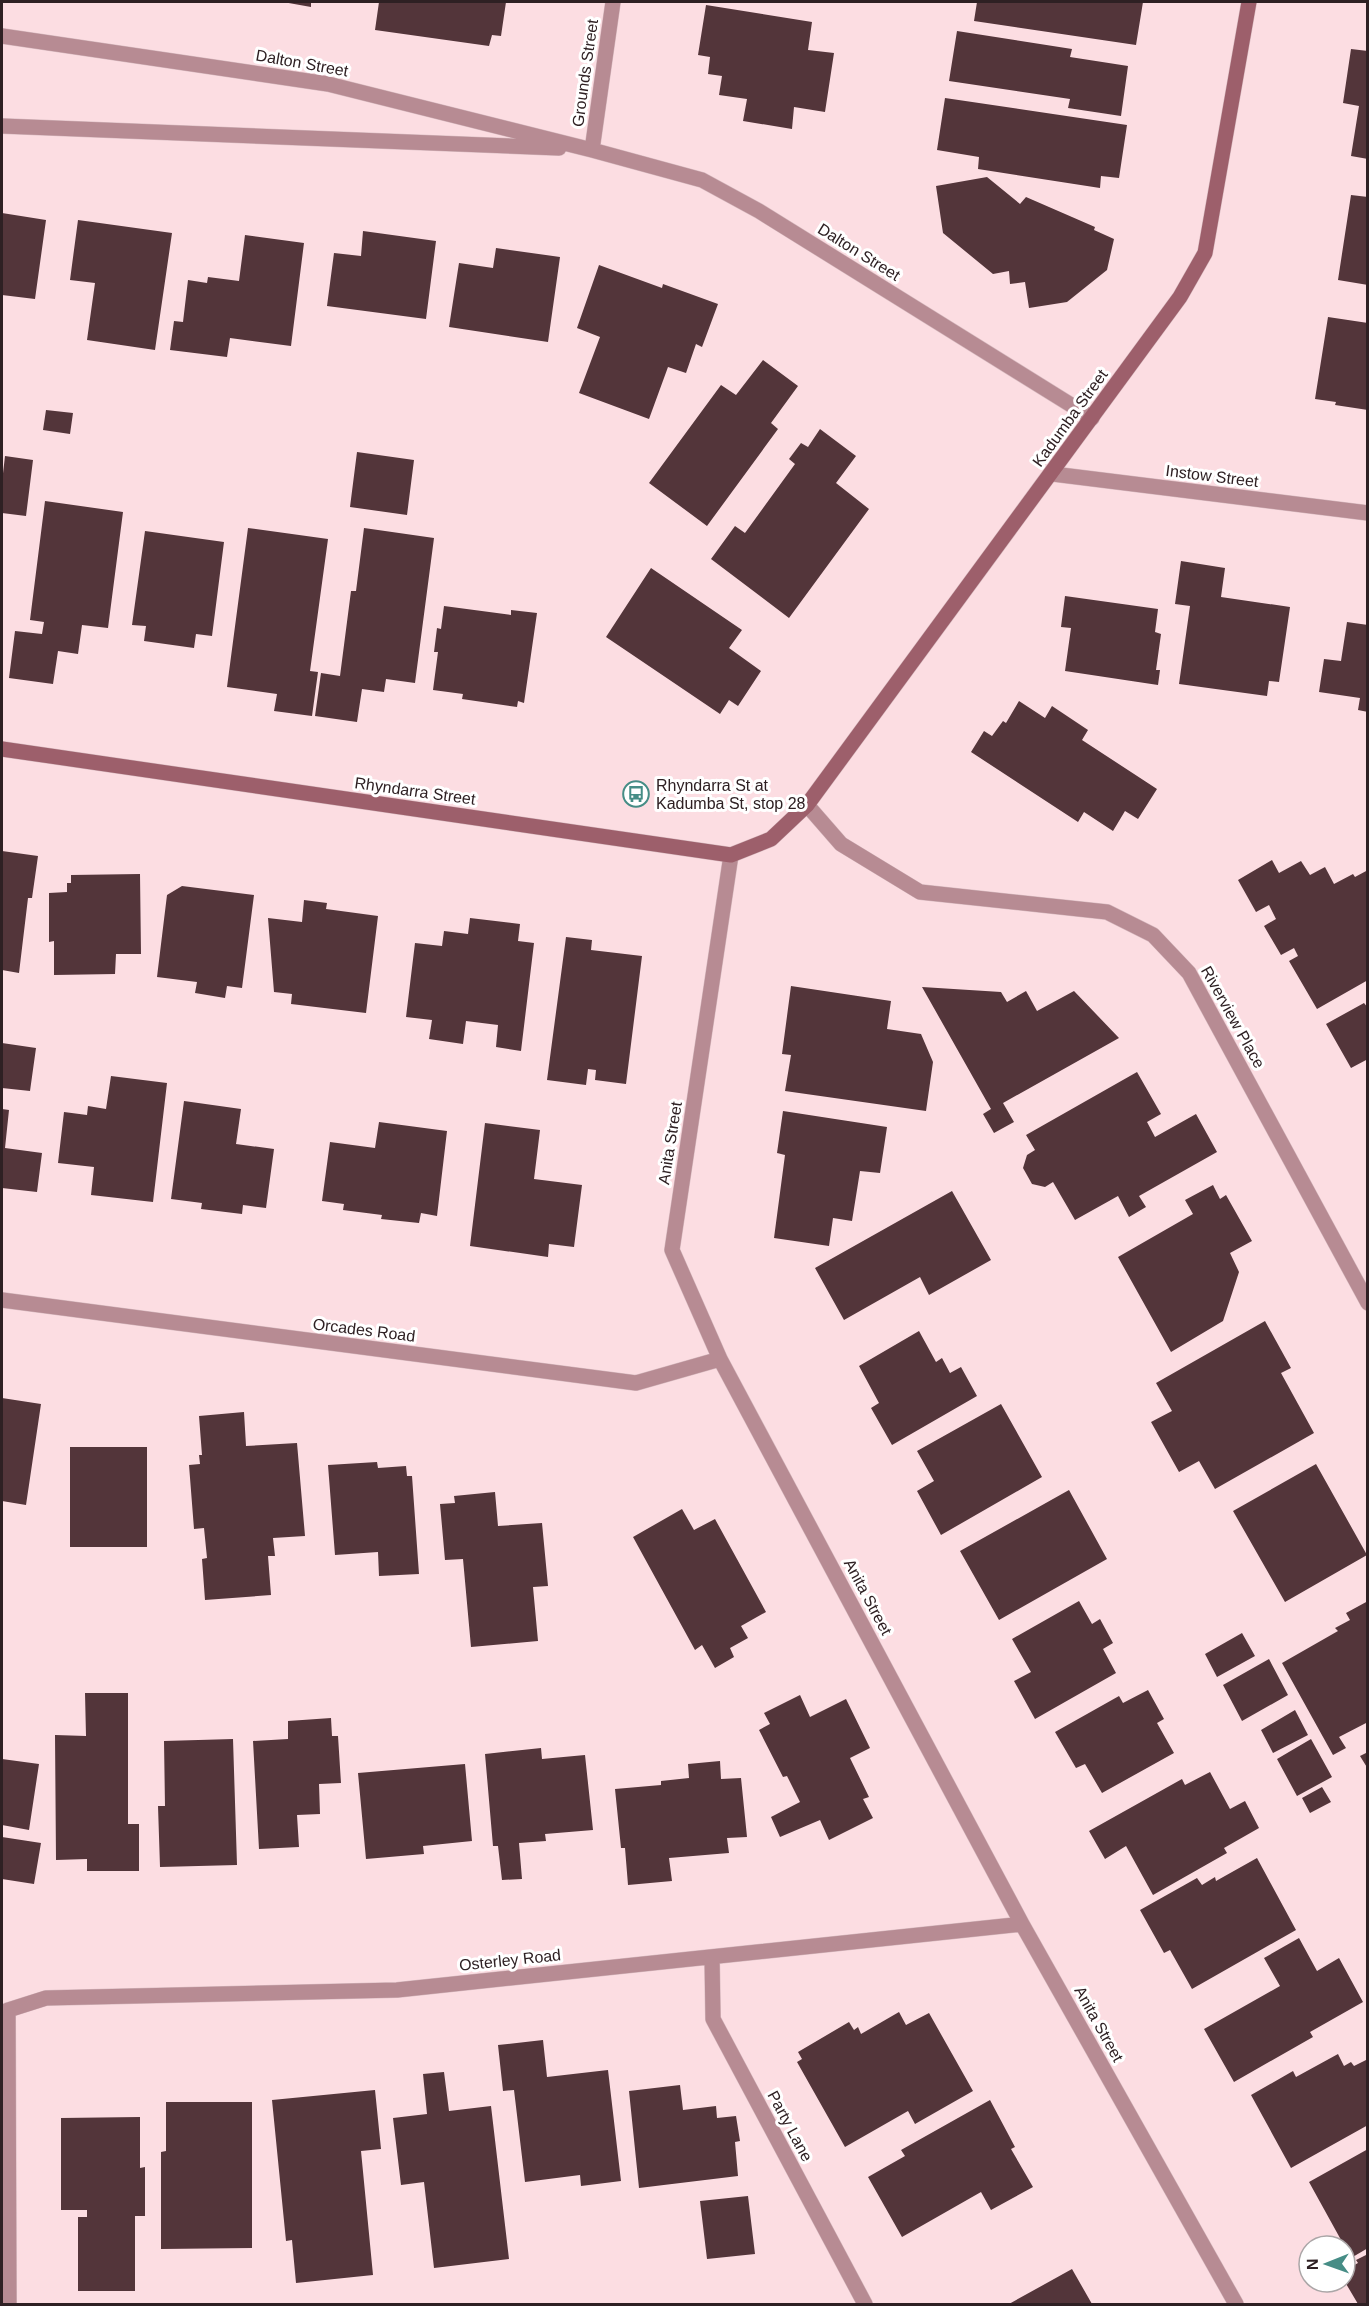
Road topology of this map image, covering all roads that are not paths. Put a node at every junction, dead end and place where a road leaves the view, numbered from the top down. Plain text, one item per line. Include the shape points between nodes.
1 (613, 2) edge
2 (1249, 2) edge
3 (2, 36) edge
4 (2, 126) edge
5 (592, 150) junction
6 (1092, 418) junction
7 (1053, 474) junction
8 (1368, 513) edge
9 (2, 749) edge
10 (807, 806) junction
11 (731, 855) junction
12 (2, 1300) edge
13 (1368, 1303) edge
14 (720, 1359) junction
15 (1022, 1924) junction
16 (712, 1957) junction
17 (5, 2011) edge
18 (9, 2304) edge
19 (865, 2304) edge
20 (1236, 2304) edge

1 - 5 street, Grounds Street
2 - 6 street, Kadumba Street via 1205,253 1180,297
3 - 5 street, Dalton Street via 328,84
4 - 5 street, Dalton Street
5 - 6 street, Dalton Street via 702,180 759,210
6 - 7 street, Kadumba Street
7 - 8 street, Instow Street
7 - 10 street, Kadumba Street
9 - 11 street, Rhyndarra Street
10 - 11 street via 771,839
10 - 13 street, Riverview Place via 841,844 920,892 1107,912 1153,935 1189,973
11 - 14 street, Anita Street via 672,1250
12 - 14 street, Orcades Road via 636,1383
14 - 15 street, Anita Street
15 - 16 street, Osterley Road
15 - 20 street, Anita Street
16 - 17 street, Osterley Road via 397,1990 46,1998
16 - 19 street, Party Lane via 713,2019
17 - 18 street

